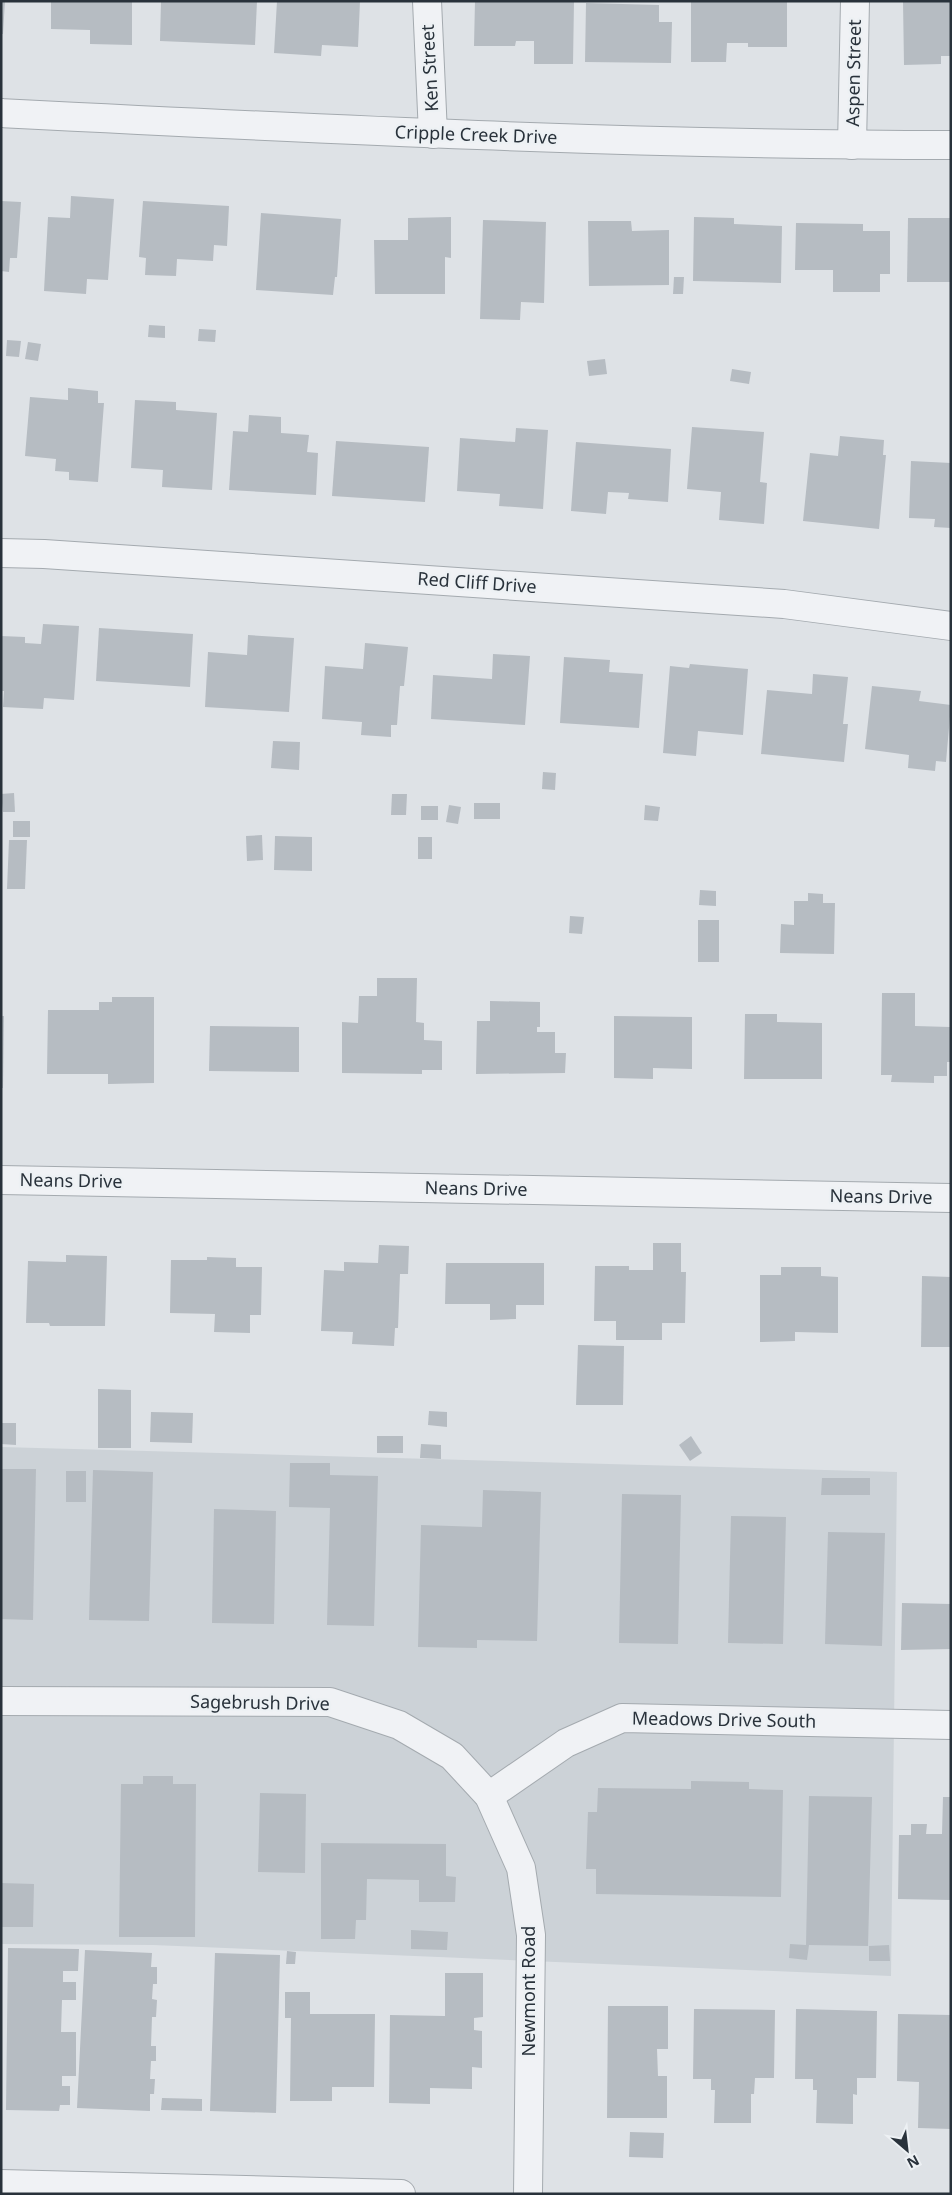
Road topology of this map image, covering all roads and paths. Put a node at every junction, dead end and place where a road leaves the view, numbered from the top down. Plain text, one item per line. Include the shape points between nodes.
1 (427, 1) edge
2 (855, 1) edge
3 (1, 114) edge
4 (433, 134) junction
5 (852, 145) junction
6 (951, 145) edge
7 (1, 553) edge
8 (951, 626) edge
9 (1, 1180) edge
10 (951, 1198) edge
11 (1, 1701) edge
12 (951, 1725) edge
13 (489, 1796) junction
14 (1, 2184) edge
15 (401, 2194) edge
16 (528, 2194) edge

1 - 4 street, Ken Street
2 - 5 street, Aspen Street
3 - 4 street, Cripple Creek Drive
4 - 5 street, Cripple Creek Drive
5 - 6 street, Cripple Creek Drive
7 - 8 street, Red Cliff Drive via 784,604
9 - 10 street, Neans Drive
11 - 13 street, Sagebrush Drive via 330,1702 399,1725 452,1756
12 - 13 street, Meadows Drive South via 622,1718 566,1743
13 - 16 street, Newmont Road via 521,1868 531,1935
14 - 15 street

